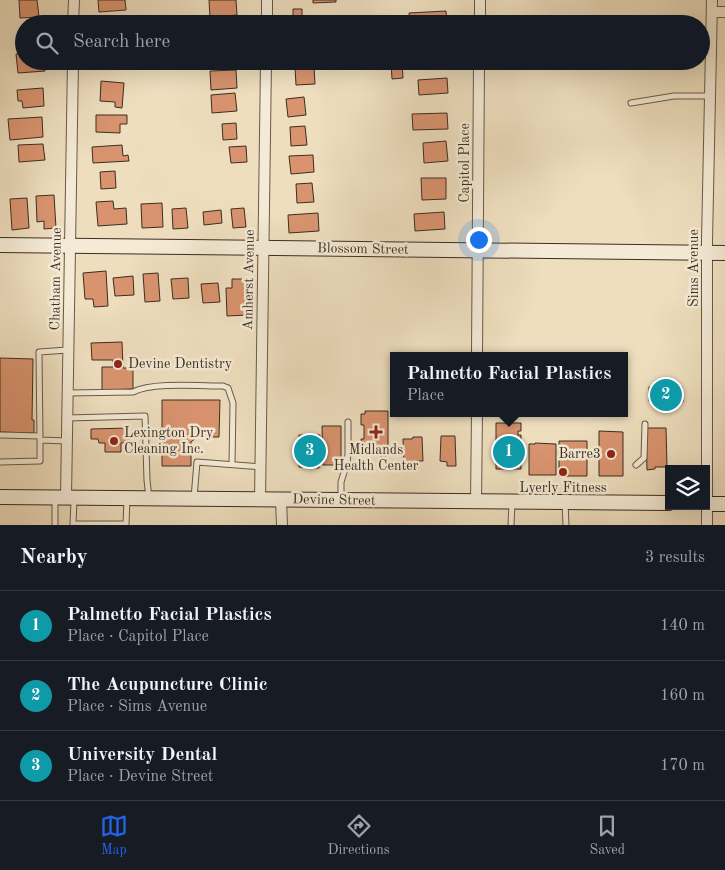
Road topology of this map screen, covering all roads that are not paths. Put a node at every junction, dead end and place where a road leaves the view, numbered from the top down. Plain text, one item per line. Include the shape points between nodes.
1 (74, 0) edge
2 (267, 0) edge
3 (480, 0) edge
4 (712, 0) edge
5 (712, 12) junction
6 (725, 12) edge
7 (73, 15) edge
8 (266, 15) edge
9 (480, 15) edge
10 (710, 68) edge
11 (73, 70) edge
12 (266, 70) edge
13 (479, 70) edge
14 (710, 70) edge
15 (709, 96) junction
16 (632, 103) dead end
17 (0, 245) edge
18 (70, 245) junction
19 (264, 248) junction
20 (478, 250) junction
21 (707, 253) junction
22 (725, 253) edge
23 (68, 350) junction
24 (477, 352) edge
25 (68, 393) junction
26 (477, 417) edge
27 (67, 418) junction
28 (348, 422) dead end
29 (645, 424) dead end
30 (0, 436) edge
31 (40, 438) junction
32 (67, 441) junction
33 (0, 462) edge
34 (232, 464) junction
35 (636, 465) dead end
36 (707, 465) edge
37 (261, 466) junction
38 (0, 497) edge
39 (65, 497) junction
40 (127, 498) junction
41 (149, 498) junction
42 (194, 499) junction
43 (260, 500) junction
44 (280, 500) junction
45 (341, 500) junction
46 (476, 502) junction
47 (512, 502) junction
48 (565, 503) junction
49 (665, 503) edge
50 (710, 504) edge
51 (725, 504) edge
52 (707, 510) edge
53 (126, 524) edge
54 (55, 525) edge
55 (282, 525) edge
56 (511, 525) edge
57 (566, 525) edge
58 (707, 525) edge

1 - 7 street
2 - 8 street
3 - 9 street
4 - 5 street, Sims Avenue
5 - 6 street
5 - 10 street, Sims Avenue
11 - 18 street, Chatham Avenue
12 - 19 street, Amherst Avenue
13 - 20 street, Capitol Place
14 - 15 street, Sims Avenue
15 - 16 lane via 674,96
15 - 21 street, Sims Avenue
17 - 18 street, Blossom Street
18 - 19 street, Blossom Street
18 - 23 street, Chatham Avenue
19 - 20 street, Blossom Street
19 - 37 street, Amherst Avenue
20 - 21 street, Blossom Street
20 - 24 street, Capitol Place
21 - 22 street, Blossom Street
21 - 36 street, Sims Avenue
23 - 25 street, Chatham Avenue
23 - 31 lane via 39,352
25 - 27 street, Chatham Avenue
25 - 34 lane via 133,392 154,387 228,388 233,403
26 - 46 street
27 - 32 street, Chatham Avenue
27 - 41 lane via 145,416
28 - 45 lane via 348,458 341,482
29 - 35 lane via 644,458
30 - 31 lane
31 - 32 lane
31 - 33 lane via 40,461
32 - 39 street, Chatham Avenue
34 - 37 lane
34 - 42 lane via 197,462
37 - 43 street, Amherst Avenue
38 - 39 street, Devine Street
39 - 40 street, Devine Street
39 - 53 lane via 73,524
39 - 54 lane
40 - 41 street, Devine Street
40 - 53 lane
41 - 42 street, Devine Street
42 - 43 street, Devine Street
43 - 44 street, Devine Street
44 - 45 street, Devine Street
44 - 55 street
45 - 46 street, Devine Street
46 - 47 street, Devine Street
47 - 48 street, Devine Street
47 - 56 lane
48 - 49 street, Devine Street
48 - 57 lane
50 - 51 street
52 - 58 street, Sims Avenue

